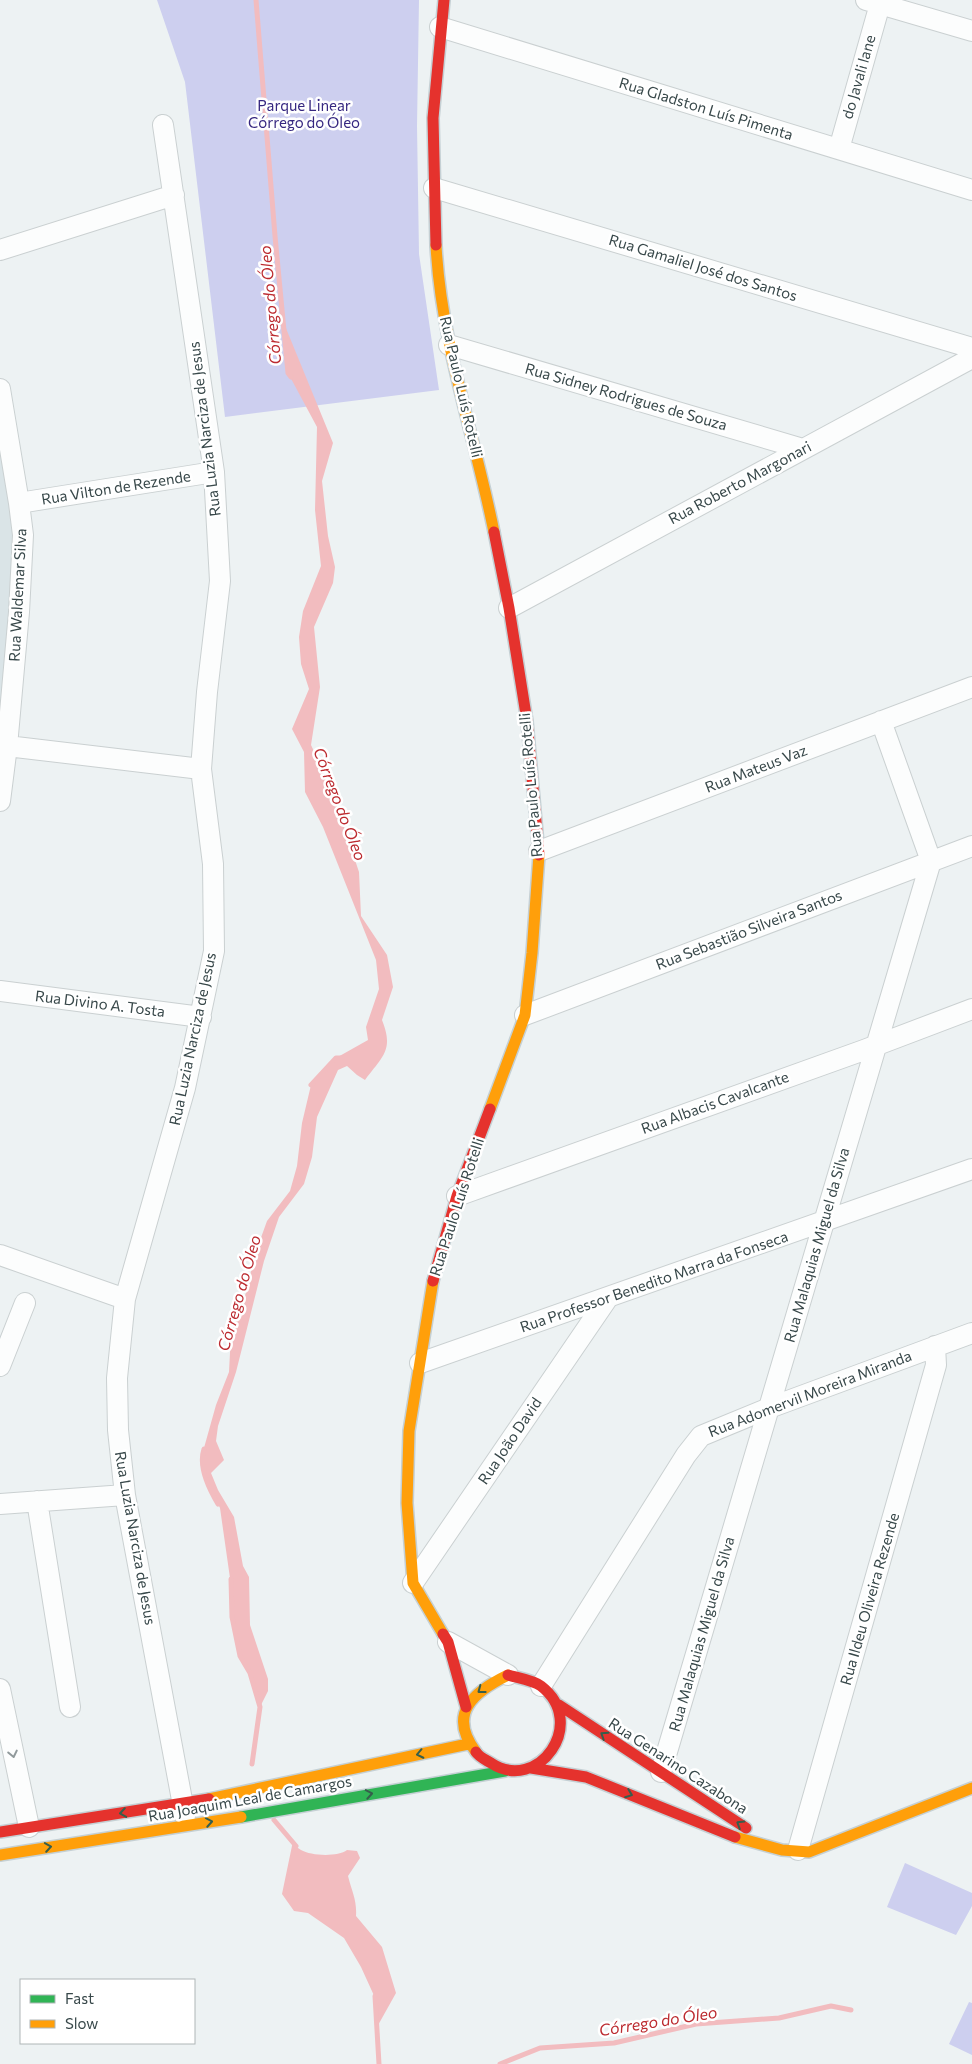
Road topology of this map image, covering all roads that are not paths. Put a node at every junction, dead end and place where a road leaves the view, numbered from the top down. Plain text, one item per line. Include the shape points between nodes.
1 (444, 0) edge
2 (873, 2) edge
3 (440, 27) junction
4 (972, 31) edge
5 (163, 126) dead end
6 (839, 149) junction
7 (434, 188) junction
8 (972, 190) edge
9 (174, 195) junction
10 (0, 250) edge
11 (449, 345) junction
12 (972, 348) edge
13 (972, 358) edge
14 (0, 389) edge
15 (803, 450) junction
16 (214, 472) junction
17 (19, 503) junction
18 (509, 608) junction
19 (972, 687) edge
20 (881, 722) junction
21 (8, 746) junction
22 (201, 769) junction
23 (0, 801) edge
24 (972, 846) edge
25 (540, 851) junction
26 (931, 861) junction
27 (0, 992) edge
28 (972, 1009) edge
29 (525, 1015) junction
30 (201, 1017) junction
31 (877, 1045) junction
32 (972, 1169) edge
33 (457, 1196) junction
34 (824, 1223) junction
35 (1, 1258) edge
36 (125, 1299) junction
37 (607, 1299) junction
38 (25, 1303) dead end
39 (972, 1332) edge
40 (935, 1346) junction
41 (420, 1363) junction
42 (0, 1366) edge
43 (769, 1408) junction
44 (125, 1495) junction
45 (37, 1501) junction
46 (0, 1504) edge
47 (413, 1583) junction
48 (448, 1642) junction
49 (508, 1675) junction
50 (541, 1686) junction
51 (0, 1689) edge
52 (559, 1705) junction
53 (70, 1707) dead end
54 (466, 1707) junction
55 (468, 1744) junction
56 (531, 1768) junction
57 (505, 1771) junction
58 (661, 1772) junction
59 (972, 1788) edge
60 (183, 1804) junction
61 (186, 1826) junction
62 (28, 1827) junction
63 (0, 1832) edge
64 (790, 1850) junction
65 (0, 1855) edge

1 - 3 street, Rua Paulo Luís Rotelli
2 - 4 street
2 - 6 street, do Javali lane
3 - 6 street, Rua Gladston Luís Pimenta
3 - 7 street, Rua Paulo Luís Rotelli via 433,118
5 - 9 street, Rua Luzia Narciza de Jesus
6 - 8 street, Rua Gladston Luís Pimenta
7 - 11 street, Rua Paulo Luís Rotelli via 436,248
7 - 12 street, Rua Gamaliel José dos Santos
9 - 10 street
9 - 16 street, Rua Luzia Narciza de Jesus
11 - 15 street, Rua Sidney Rodrigues de Souza
11 - 18 street, Rua Paulo Luís Rotelli via 485,486
13 - 15 street, Rua Roberto Margonari
14 - 17 street, Rua Waldemar Silva
15 - 18 street, Rua Roberto Margonari
16 - 17 street, Rua Vilton de Rezende
16 - 22 street, Rua Luzia Narciza de Jesus via 220,581 206,692
17 - 21 street, Rua Waldemar Silva via 23,535
18 - 25 street, Rua Paulo Luís Rotelli via 527,721
19 - 20 street, Rua Mateus Vaz
20 - 25 street, Rua Mateus Vaz
20 - 26 street
21 - 22 street
21 - 23 street, Rua Waldemar Silva
22 - 30 street, Rua Luzia Narciza de Jesus via 212,864 214,951
24 - 26 street, Rua Sebastião Silveira Santos
25 - 29 street, Rua Paulo Luís Rotelli
26 - 29 street, Rua Sebastião Silveira Santos
26 - 31 street, Rua Malaquias Miguel da Silva
27 - 30 street, Rua Divino A. Tosta
28 - 31 street, Rua Albacis Cavalcante
29 - 33 street, Rua Paulo Luís Rotelli
30 - 36 street, Rua Luzia Narciza de Jesus via 185,1088
31 - 33 street, Rua Albacis Cavalcante
31 - 34 street, Rua Malaquias Miguel da Silva
32 - 34 street, Rua Professor Benedito Marra da Fonseca
33 - 41 street, Rua Paulo Luís Rotelli via 432,1286
34 - 37 street, Rua Professor Benedito Marra da Fonseca
34 - 43 street, Rua Malaquias Miguel da Silva
35 - 36 street
36 - 44 street, Rua Luzia Narciza de Jesus via 117,1378 118,1430
37 - 41 street, Rua Professor Benedito Marra da Fonseca
37 - 47 street, Rua João David
38 - 42 street
39 - 40 street, Rua Adomervil Moreira Miranda
40 - 43 street, Rua Adomervil Moreira Miranda
40 - 64 street, Rua Ildeu Oliveira Rezende via 936,1365
41 - 47 street, Rua Paulo Luís Rotelli via 409,1431 407,1504
43 - 50 street, Rua Adomervil Moreira Miranda via 701,1436
43 - 58 street, Rua Malaquias Miguel da Silva
44 - 45 street
44 - 60 street, Rua Luzia Narciza de Jesus
45 - 46 street
45 - 53 street
47 - 48 street, Rua Paulo Luís Rotelli
48 - 49 street
48 - 54 street, Rua Paulo Luís Rotelli
49 - 50 street
49 -> 54 street via 484,1688
50 - 52 street
51 -> 62 street
52 - 56 street via 562,1727 558,1742 543,1761
58 -> 52 street, Rua Genarino Cazabona
54 - 55 street via 462,1720
55 - 57 street via 484,1761
55 -> 60 street, Rua Joaquim Leal de Camargos
56 - 57 street
56 -> 64 street, Rua Genarino Cazabona via 586,1777 738,1838
61 -> 57 street, Rua Joaquim Leal de Camargos
64 -> 58 street, Rua Genarino Cazabona via 736,1822
59 - 64 street, Rua Genarino Cazabona via 809,1852
60 - 61 street, Rua Luzia Narciza de Jesus
60 -> 62 street, Rua Joaquim Leal de Camargos
65 -> 61 street, Rua Joaquim Leal de Camargos
62 - 63 street, Rua Joaquim Leal de Camargos

